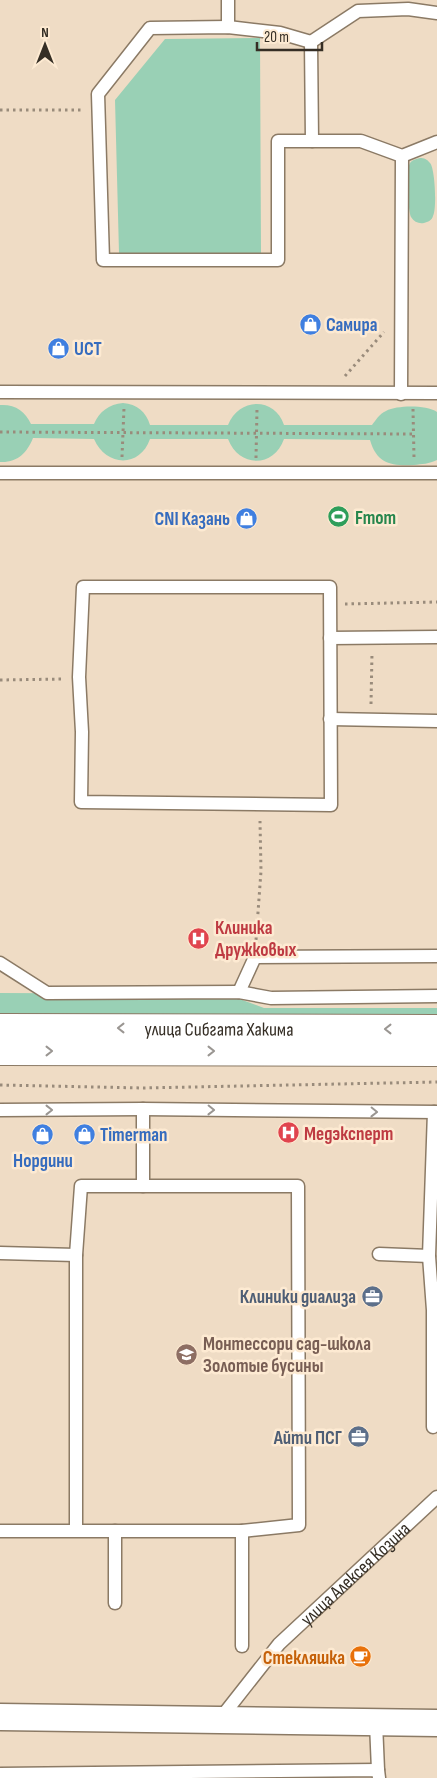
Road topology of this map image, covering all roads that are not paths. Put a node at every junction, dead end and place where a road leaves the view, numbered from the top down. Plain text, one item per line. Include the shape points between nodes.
1 (228, 0) edge
2 (437, 13) edge
3 (228, 27) junction
4 (311, 42) junction
5 (312, 141) junction
6 (437, 142) edge
7 (402, 156) junction
8 (0, 392) edge
9 (437, 393) edge
10 (406, 394) junction
11 (437, 473) edge
12 (0, 474) edge
13 (437, 637) edge
14 (330, 638) junction
15 (330, 719) junction
16 (437, 721) edge
17 (437, 956) edge
18 (0, 962) edge
19 (239, 992) junction
20 (437, 996) edge
21 (0, 1028) edge
22 (437, 1029) edge
23 (0, 1051) edge
24 (437, 1052) edge
25 (143, 1109) junction
26 (0, 1110) edge
27 (436, 1112) edge
28 (143, 1186) junction
29 (0, 1253) edge
30 (76, 1254) junction
31 (379, 1254) dead end
32 (430, 1256) junction
33 (435, 1310) edge
34 (433, 1427) dead end
35 (437, 1497) edge
36 (0, 1531) edge
37 (76, 1531) junction
38 (115, 1531) junction
39 (242, 1531) junction
40 (115, 1603) dead end
41 (242, 1646) dead end
42 (0, 1718) edge
43 (218, 1721) junction
44 (376, 1723) junction
45 (437, 1723) edge
46 (0, 1774) edge
47 (342, 1774) edge
48 (379, 1774) edge

1 - 3 lane
2 - 4 lane via 408,9 358,11
3 - 4 lane via 280,33
3 - 5 lane via 150,28 98,94 103,260 278,260 278,141
4 - 5 lane
5 - 7 lane via 361,141
6 - 7 lane
7 - 10 lane
8 - 10 lane
9 - 10 lane
11 - 12 lane
13 - 14 lane
14 - 15 lane
14 - 15 lane via 330,587 83,587 79,677 81,802 331,805
15 - 16 lane
17 - 19 lane via 255,957
18 - 19 lane via 47,993
19 - 20 lane via 272,998
22 -> 21 main road, улица Сибгата Хакима
23 -> 24 main road, улица Сибгата Хакима
26 -> 25 lane
25 -> 27 lane
25 - 28 lane
27 - 32 lane
28 - 30 lane via 81,1186
28 - 39 lane via 298,1186 299,1525
29 - 30 lane
30 - 37 lane
31 - 32 lane
32 - 33 lane
33 - 34 lane
35 - 43 lane, улица Алексея Козина via 279,1644
36 - 37 lane
37 - 38 lane
38 - 39 lane
38 - 40 lane
39 - 41 lane
42 - 43 street
43 - 44 street
44 - 45 street
44 - 48 lane
46 - 47 lane
47 - 48 lane

